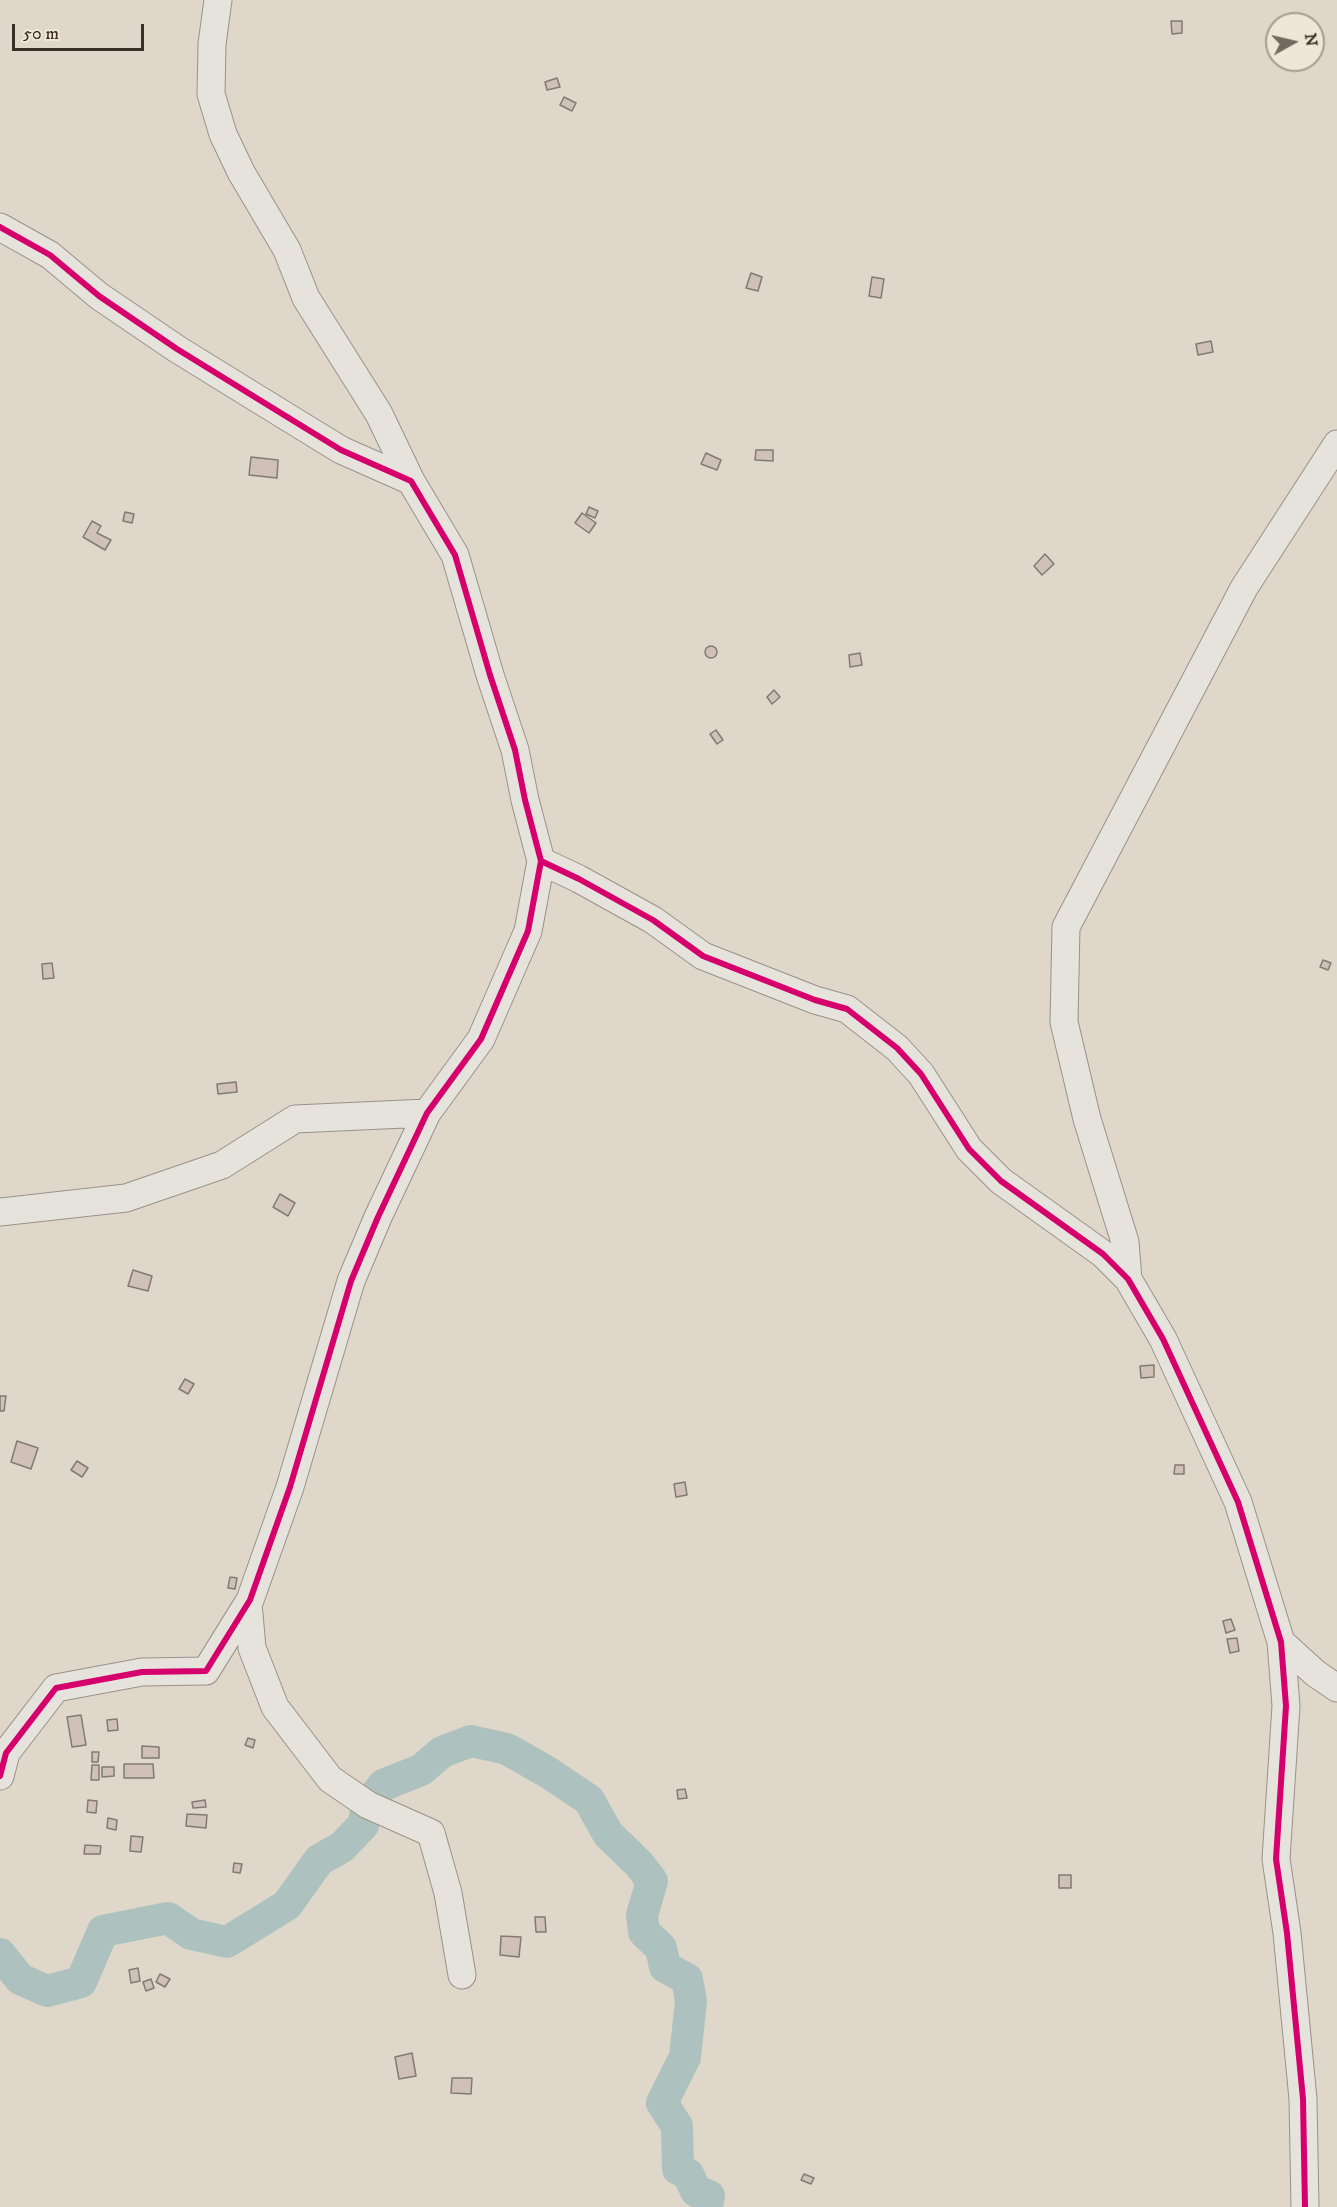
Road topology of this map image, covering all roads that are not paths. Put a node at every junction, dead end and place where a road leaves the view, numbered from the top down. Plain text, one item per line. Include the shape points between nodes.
1 (218, 0) edge
2 (0, 227) edge
3 (1337, 444) edge
4 (411, 481) junction
5 (541, 861) junction
6 (427, 1113) junction
7 (0, 1212) edge
8 (1128, 1279) junction
9 (248, 1604) junction
10 (1281, 1642) junction
11 (1337, 1688) edge
12 (0, 1776) edge
13 (462, 1975) dead end
14 (1305, 2207) edge

1 - 4 street via 211,94 223,134 287,250 306,298 379,414
2 - 4 street via 50,255 99,296 267,405 341,450
3 - 8 street via 1244,588 1066,927 1064,1022 1125,1242
4 - 5 street via 454,555 515,750
5 - 6 street via 528,931 481,1039
5 - 8 street via 653,920 703,956 847,1009 897,1048 921,1074 969,1149 1001,1181 1103,1254
6 - 7 street via 295,1119 222,1165 126,1198
6 - 9 street via 351,1281 290,1487
8 - 10 street via 1163,1339 1238,1502
9 - 12 street via 206,1671 142,1672 56,1688 6,1753
9 - 13 street via 252,1648 275,1707 330,1779 368,1805 430,1833 448,1893
10 - 11 street
10 - 14 street via 1286,1706 1276,1859 1304,2099

